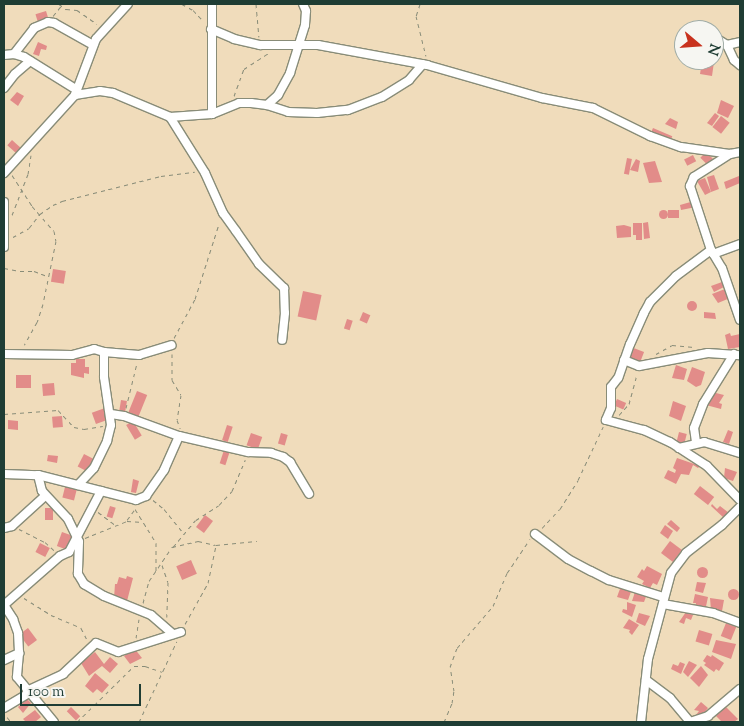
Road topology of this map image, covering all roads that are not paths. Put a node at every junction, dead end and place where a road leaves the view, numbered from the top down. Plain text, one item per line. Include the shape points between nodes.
1 (116, 4) edge
2 (128, 4) edge
3 (212, 4) edge
4 (303, 4) edge
5 (121, 12) junction
6 (211, 27) junction
7 (724, 42) edge
8 (740, 42) edge
9 (298, 44) junction
10 (727, 44) junction
11 (93, 45) junction
12 (14, 54) junction
13 (4, 55) edge
14 (30, 60) junction
15 (425, 64) junction
16 (740, 65) edge
17 (4, 88) edge
18 (76, 93) junction
19 (267, 104) junction
20 (212, 114) junction
21 (170, 117) junction
22 (740, 152) edge
23 (730, 154) junction
24 (6, 170) edge
25 (4, 202) edge
26 (5, 223) edge
27 (4, 243) edge
28 (740, 244) edge
29 (4, 247) edge
30 (712, 252) junction
31 (737, 298) edge
32 (740, 320) edge
33 (282, 340) dead end
34 (172, 345) road end
35 (104, 352) junction
36 (4, 354) edge
37 (737, 354) edge
38 (624, 360) junction
39 (111, 414) junction
40 (179, 436) junction
41 (696, 442) junction
42 (679, 448) junction
43 (740, 453) edge
44 (4, 474) edge
45 (38, 475) junction
46 (78, 484) junction
47 (100, 490) junction
48 (309, 494) dead end
49 (45, 496) junction
50 (740, 500) edge
51 (740, 507) edge
52 (8, 527) edge
53 (535, 534) road end
54 (77, 539) junction
55 (663, 600) junction
56 (4, 605) edge
57 (740, 623) edge
58 (19, 653) junction
59 (4, 660) edge
60 (646, 680) junction
61 (740, 689) edge
62 (28, 692) junction
63 (4, 708) edge
64 (54, 722) edge
65 (641, 722) edge
66 (690, 722) edge

1 - 5 street
2 - 5 street
3 - 6 street
4 - 9 street via 305,25
5 - 11 street
6 - 9 street via 234,39 260,45
6 - 20 street
7 - 10 street
8 - 10 street
9 - 15 street via 344,48
9 - 19 street via 285,84
10 - 16 street
11 - 12 street via 48,22 34,28
11 - 18 street
12 - 13 street
12 - 14 street
14 - 17 street
14 - 18 street
15 - 19 street via 396,89 348,110 303,114
15 - 23 street via 542,98 593,108 650,136 681,147
18 - 21 street via 113,93
18 - 24 street
19 - 20 street via 239,103
20 - 21 street
21 - 33 street via 205,173 223,213 259,264 284,288
22 - 23 street
23 - 30 street via 694,177 690,184
25 - 26 street
26 - 27 street
27 - 29 street
28 - 30 street
30 - 31 street
30 - 38 street via 676,276 650,302
31 - 32 street
34 - 35 street via 139,355
35 - 36 street via 88,349 72,354
35 - 39 street via 104,377
37 - 38 street via 708,353 642,366
37 - 41 street via 703,404 694,428
38 - 42 street via 611,387 610,421 650,432
39 - 40 street
39 - 46 street via 111,425 94,468
40 - 47 street via 169,462 146,496 136,500
40 - 48 street via 283,457 290,462
41 - 42 street
41 - 43 street
42 - 50 street via 707,466
44 - 45 street
45 - 46 street
45 - 49 street
46 - 47 street
47 - 54 street
49 - 52 street
49 - 54 street via 68,519
51 - 55 street via 678,562
53 - 55 street via 568,559 591,571
54 - 56 street via 68,552
54 - 62 street via 78,574 84,584 104,596 141,610 177,633 118,652 98,643 63,674
55 - 57 street
55 - 60 street
56 - 58 street via 16,626
58 - 59 street
58 - 62 street via 17,677
60 - 65 street
60 - 66 street via 670,698
61 - 66 street via 708,716
62 - 63 street
62 - 64 street

